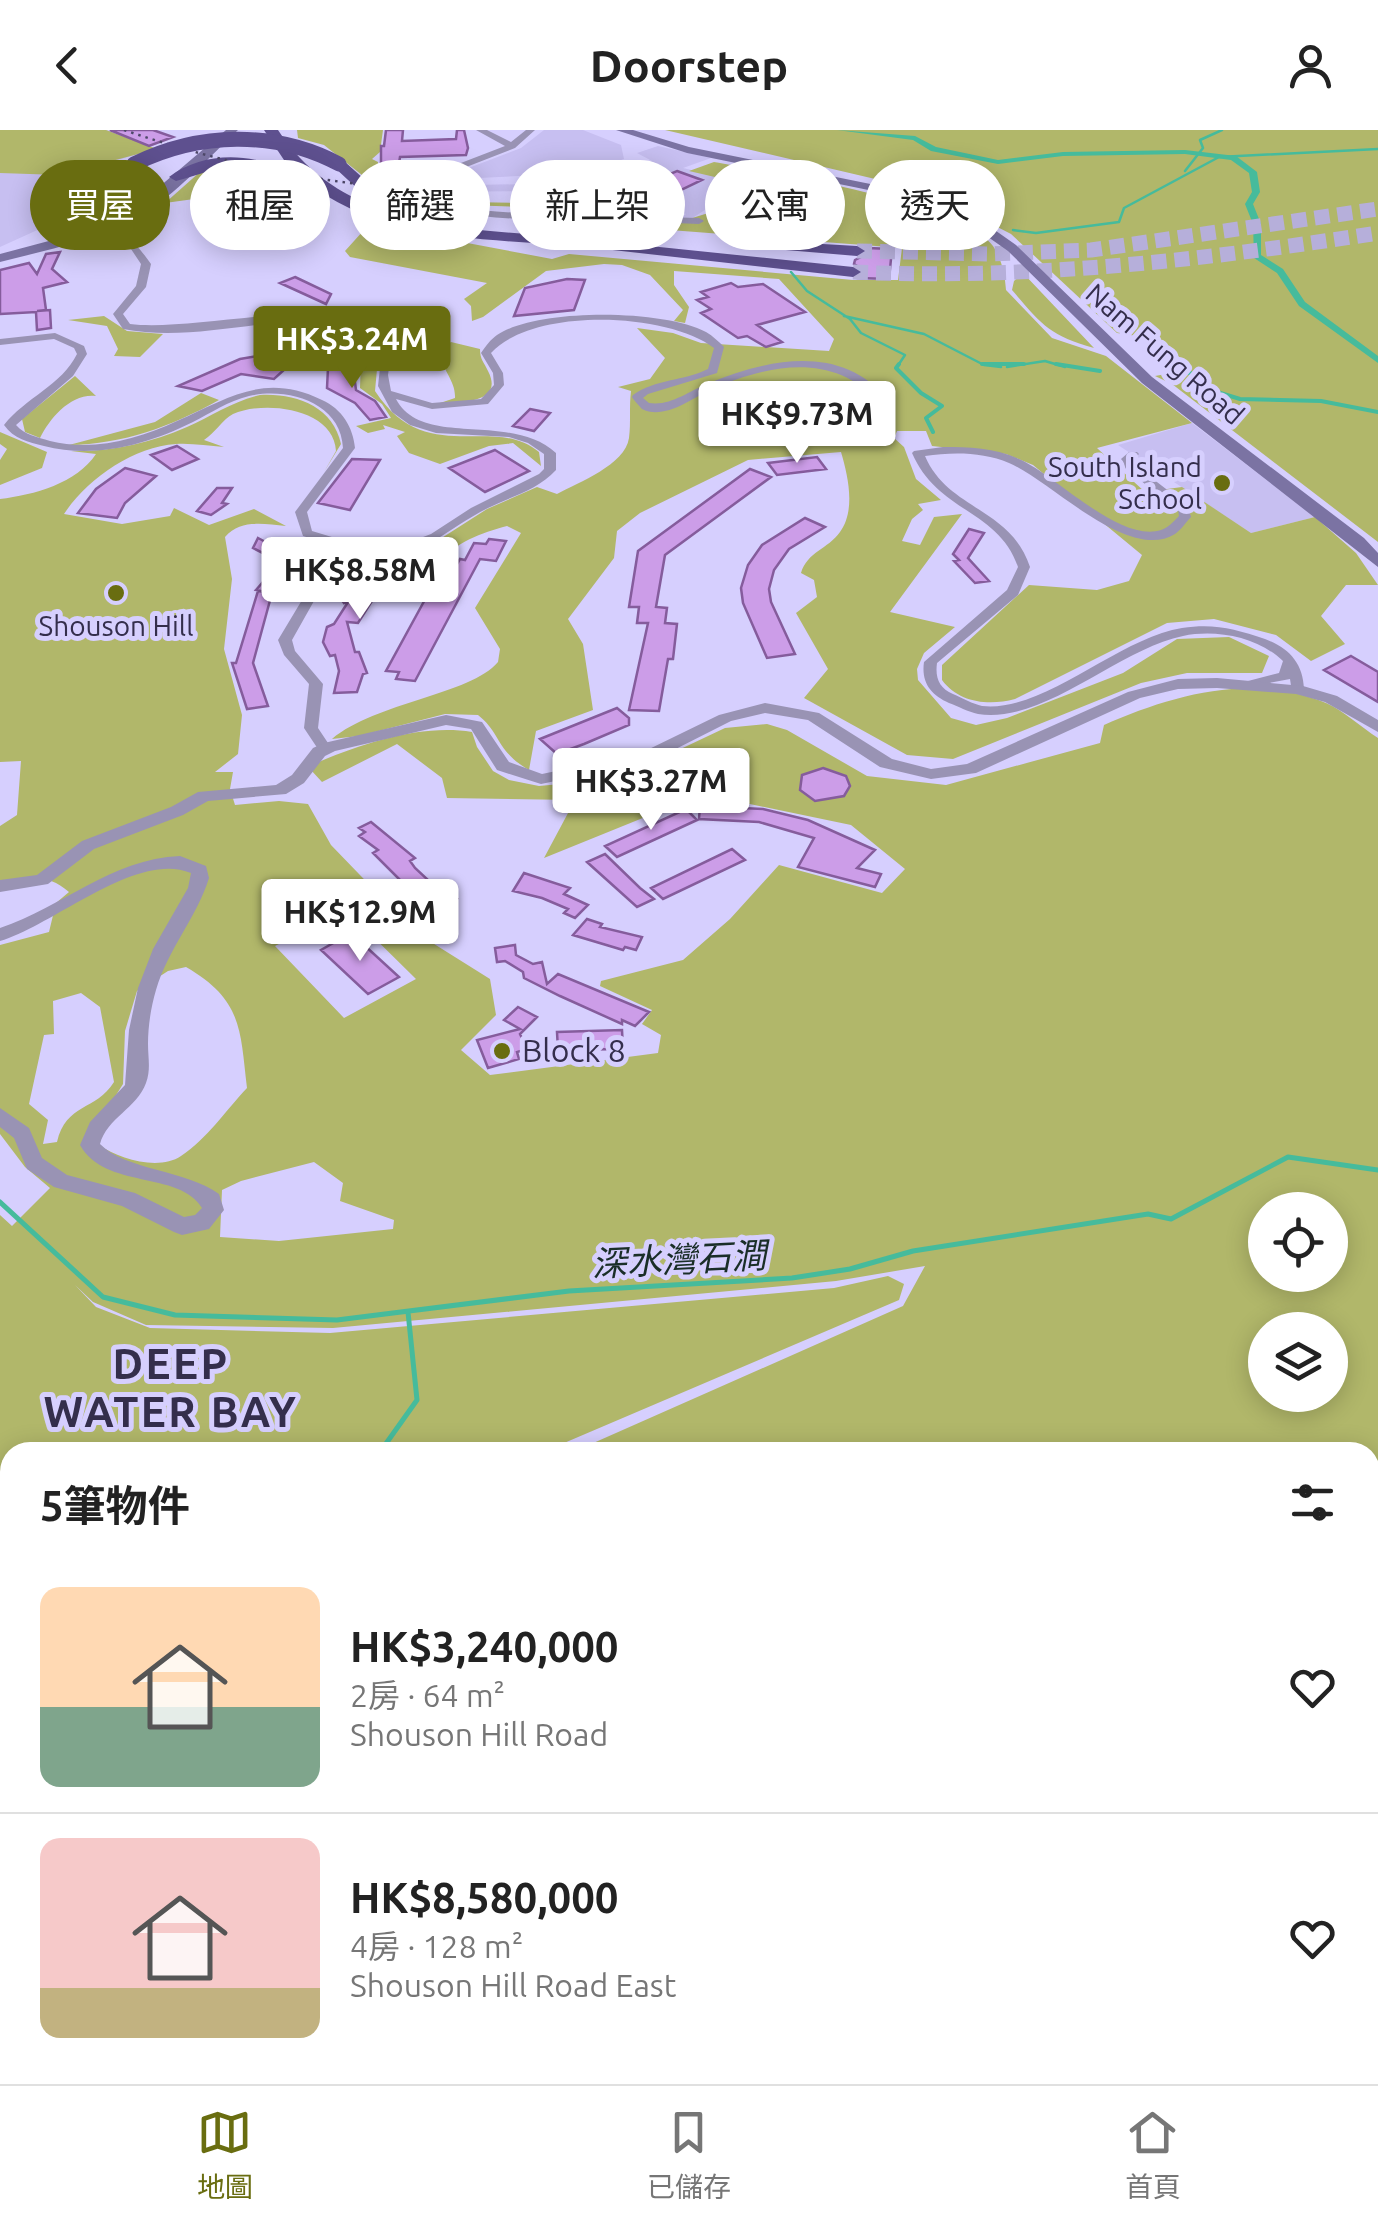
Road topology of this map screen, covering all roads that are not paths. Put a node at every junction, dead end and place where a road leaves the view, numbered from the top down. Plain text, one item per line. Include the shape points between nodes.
1 (223, 130) edge
2 (234, 130) edge
3 (271, 130) edge
4 (282, 130) edge
5 (480, 130) edge
6 (531, 130) edge
7 (621, 130) edge
8 (209, 135) edge
9 (512, 146) junction
10 (144, 160) edge
11 (289, 160) edge
12 (190, 171) edge
13 (170, 172) edge
14 (350, 174) edge
15 (176, 177) junction
16 (170, 183) edge
17 (350, 191) edge
18 (330, 193) edge
19 (698, 221) dead end
20 (510, 232) edge
21 (685, 243) edge
22 (30, 244) edge
23 (30, 245) edge
24 (22, 248) junction
25 (136, 250) edge
26 (673, 250) edge
27 (857, 251) tunnel mouth
28 (0, 254) edge
29 (852, 272) tunnel mouth
30 (0, 342) edge
31 (387, 394) junction
32 (884, 418) dead end
33 (913, 438) dead end
34 (918, 453) junction
35 (1133, 454) dead end
36 (355, 550) junction
37 (1378, 562) edge
38 (1290, 660) junction
39 (1253, 684) junction
40 (1297, 689) junction
41 (1378, 728) edge
42 (325, 748) junction
43 (0, 886) edge
44 (0, 936) edge
45 (0, 1116) edge

1 - 8 main road
2 - 15 main road
3 - 11 highway
4 - 17 highway via 301,161
5 - 9 street
6 - 9 street
7 - 37 main road, Nam Fung Road via 686,150 891,191 976,224 1006,242 1147,380
8 - 13 main road
9 - 19 street via 403,193 460,208
10 - 14 highway, bridge via 179,146 245,137 302,144
12 - 15 highway
15 - 16 main road
18 - 20 highway via 424,225
21 - 27 highway
22 - 24 main road
23 - 24 main road
24 - 28 main road
25 - 31 street via 146,264 142,286 118,314 124,324 159,332 272,317 368,323 387,336
26 - 29 highway
30 - 36 street via 55,336 79,346 74,368 10,425 18,434 60,447 142,438 252,392 294,393 326,406 338,415 349,448 301,512 308,533
31 - 32 street via 432,406 484,402 498,385 486,354 497,339 555,323 634,318 691,327 718,348 710,374 644,390 637,397 645,406 672,406 763,367 807,364 842,370 877,393 886,403
31 - 36 street via 421,426 526,438 547,449 552,465 536,481 427,541 388,552
33 - 34 street
34 - 35 street via 965,450 1006,458 1117,528 1176,528 1184,509 1130,466
34 - 38 street via 937,486 1007,535 1023,561 1013,592 931,662 932,682 946,696 978,708 1013,707 1080,680 1152,639 1191,629 1256,638
36 - 42 street via 318,583 285,640 316,684 312,728
38 - 39 street via 1285,676
38 - 40 street
39 - 40 street
39 - 42 street via 1142,692 976,767 943,774 896,767 821,720 775,708 734,714 646,757 550,779 509,770 479,728 460,720
40 - 41 street via 1331,699
42 - 43 street via 280,790 204,796 88,846 42,880
44 - 45 street via 113,878 169,862 200,870 202,882 161,950 145,994 137,1082 95,1128 90,1145 108,1163 192,1186 212,1200 213,1210 201,1223 182,1226 128,1199 61,1181 34,1163 17,1126

